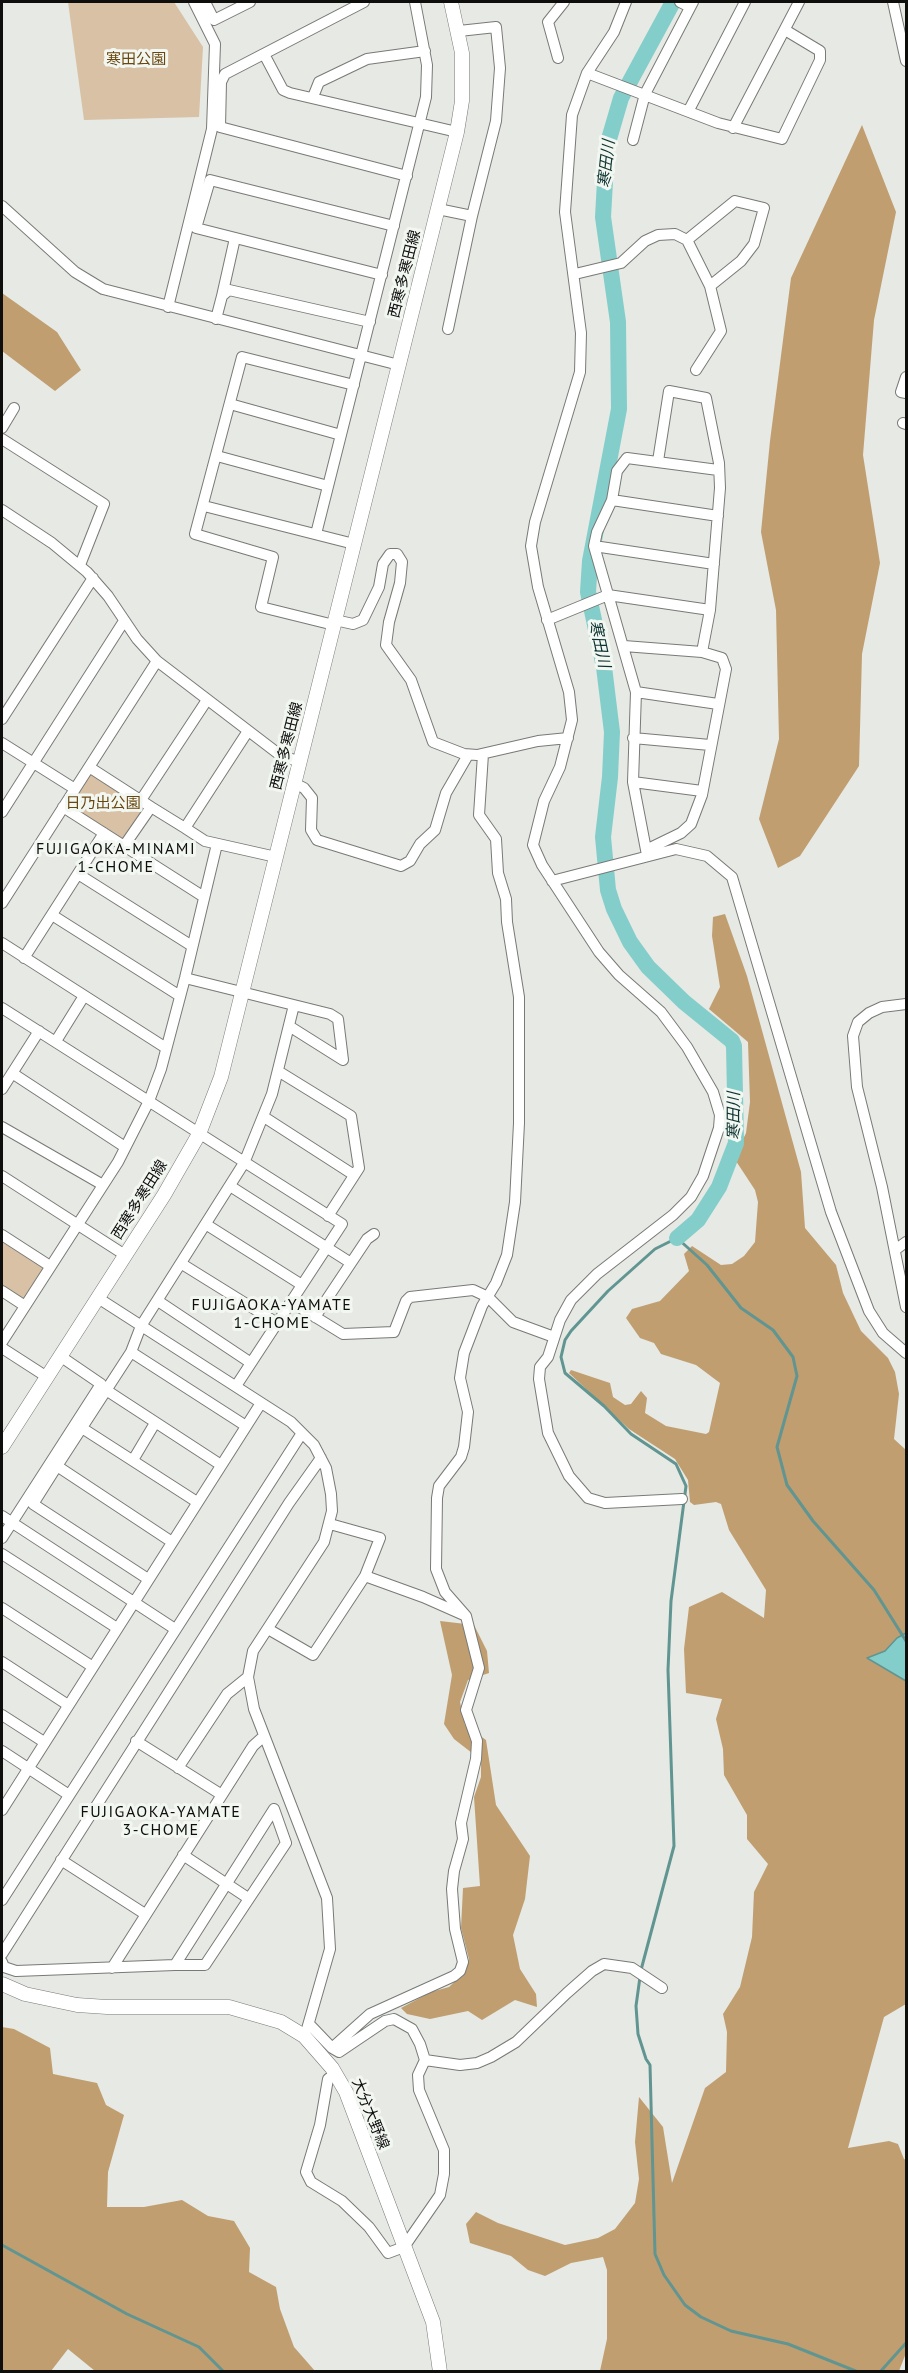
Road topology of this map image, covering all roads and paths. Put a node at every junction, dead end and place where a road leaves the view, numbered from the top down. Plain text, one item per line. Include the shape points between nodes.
1 (194, 2) edge
2 (205, 2) edge
3 (250, 2) edge
4 (364, 2) edge
5 (415, 2) edge
6 (452, 2) edge
7 (564, 2) edge
8 (626, 2) edge
9 (680, 2) edge
10 (745, 2) edge
11 (799, 2) edge
12 (893, 2) edge
13 (692, 4) edge
14 (784, 30) junction
15 (459, 31) junction
16 (425, 51) junction
17 (264, 54) junction
18 (558, 58) dead end
19 (906, 61) edge
20 (587, 73) junction
21 (645, 94) junction
22 (313, 97) junction
23 (689, 110) junction
24 (420, 124) junction
25 (733, 128) junction
26 (457, 132) junction
27 (633, 140) dead end
28 (406, 176) junction
29 (2, 206) edge
30 (438, 209) junction
31 (472, 216) junction
32 (394, 226) junction
33 (235, 238) junction
34 (687, 240) junction
35 (575, 274) junction
36 (381, 275) junction
37 (710, 286) junction
38 (222, 296) junction
39 (168, 307) junction
40 (216, 319) junction
41 (370, 322) junction
42 (448, 329) dead end
43 (361, 356) junction
44 (399, 365) junction
45 (696, 370) dead end
46 (906, 377) edge
47 (354, 385) junction
48 (906, 393) edge
49 (230, 405) junction
50 (14, 408) dead end
51 (2, 428) edge
52 (341, 435) junction
53 (2, 439) edge
54 (217, 456) junction
55 (658, 461) junction
56 (718, 470) junction
57 (328, 486) junction
58 (612, 500) junction
59 (204, 506) junction
60 (2, 510) edge
61 (718, 516) junction
62 (316, 534) junction
63 (354, 544) junction
64 (594, 546) junction
65 (714, 564) junction
66 (80, 565) junction
67 (93, 578) junction
68 (608, 595) junction
69 (710, 610) junction
70 (547, 620) junction
71 (124, 621) junction
72 (335, 623) junction
73 (624, 646) junction
74 (702, 652) junction
75 (157, 661) junction
76 (636, 692) junction
77 (207, 700) junction
78 (718, 704) junction
79 (2, 719) edge
80 (248, 731) junction
81 (568, 738) junction
82 (633, 738) junction
83 (2, 742) edge
84 (710, 746) junction
85 (483, 754) junction
86 (468, 755) junction
87 (300, 762) junction
88 (33, 763) junction
89 (89, 767) junction
90 (633, 782) junction
91 (294, 783) junction
92 (75, 789) junction
93 (702, 791) junction
94 (141, 800) junction
95 (63, 807) junction
96 (152, 807) junction
97 (2, 812) edge
98 (185, 828) junction
99 (104, 834) junction
100 (217, 844) junction
101 (124, 846) junction
102 (647, 853) junction
103 (276, 857) junction
104 (78, 874) junction
105 (552, 881) junction
106 (204, 897) junction
107 (2, 903) edge
108 (52, 915) junction
109 (2, 943) edge
110 (192, 946) junction
111 (24, 958) junction
112 (185, 978) junction
113 (242, 992) junction
114 (84, 996) junction
115 (180, 996) junction
116 (906, 1004) edge
117 (294, 1005) junction
118 (2, 1008) edge
119 (289, 1026) junction
120 (39, 1031) junction
121 (56, 1041) junction
122 (166, 1048) junction
123 (278, 1071) junction
124 (12, 1073) junction
125 (2, 1089) edge
126 (149, 1101) junction
127 (264, 1117) junction
128 (2, 1127) edge
129 (199, 1134) junction
130 (125, 1147) junction
131 (244, 1163) junction
132 (354, 1175) junction
133 (2, 1176) edge
134 (102, 1185) junction
135 (230, 1186) junction
136 (328, 1216) junction
137 (77, 1224) junction
138 (207, 1225) junction
139 (374, 1234) dead end
140 (2, 1235) edge
141 (906, 1242) edge
142 (326, 1247) junction
143 (895, 1251) junction
144 (125, 1255) junction
145 (351, 1263) junction
146 (182, 1264) junction
147 (50, 1266) junction
148 (302, 1285) junction
149 (2, 1291) edge
150 (488, 1296) junction
151 (98, 1298) junction
152 (158, 1301) junction
153 (291, 1302) junction
154 (906, 1304) edge
155 (25, 1306) junction
156 (315, 1317) junction
157 (277, 1323) junction
158 (141, 1326) junction
159 (554, 1337) junction
160 (2, 1342) edge
161 (2, 1348) edge
162 (131, 1352) junction
163 (906, 1353) edge
164 (60, 1356) junction
165 (251, 1363) junction
166 (47, 1377) junction
167 (236, 1386) junction
168 (106, 1390) junction
169 (261, 1403) junction
170 (155, 1423) junction
171 (246, 1426) junction
172 (82, 1428) junction
173 (302, 1432) junction
174 (2, 1447) edge
175 (321, 1458) junction
176 (133, 1460) junction
177 (221, 1465) junction
178 (57, 1466) junction
179 (682, 1499) dead end
180 (197, 1503) junction
181 (2, 1516) edge
182 (12, 1522) junction
183 (330, 1524) junction
184 (2, 1538) edge
185 (172, 1542) junction
186 (2, 1554) edge
187 (365, 1576) junction
188 (148, 1579) junction
189 (134, 1602) junction
190 (2, 1608) edge
191 (466, 1616) junction
192 (117, 1628) junction
193 (175, 1629) junction
194 (268, 1629) junction
195 (2, 1662) edge
196 (93, 1667) junction
197 (248, 1677) junction
198 (68, 1705) junction
199 (2, 1715) edge
200 (264, 1736) junction
201 (136, 1741) junction
202 (44, 1742) junction
203 (2, 1751) edge
204 (28, 1768) junction
205 (178, 1768) junction
206 (69, 1795) junction
207 (222, 1796) junction
208 (2, 1809) edge
209 (183, 1855) junction
210 (61, 1860) junction
211 (226, 1884) junction
212 (248, 1898) junction
213 (2, 1900) edge
214 (145, 1914) junction
215 (2, 1954) edge
216 (2, 1962) edge
217 (175, 1965) junction
218 (112, 1968) junction
219 (2, 1984) edge
220 (662, 1988) dead end
221 (307, 2030) junction
222 (332, 2048) junction
223 (425, 2060) junction
224 (335, 2074) junction
225 (404, 2247) junction
226 (440, 2372) edge

1 - 39 street via 215,44 212,129
2 - 3 street via 214,20
4 - 17 street
5 - 16 street
6 - 15 main road, 西寒多寒田線
7 - 18 street via 548,22
8 - 20 street via 614,32
9 - 13 street
10 - 23 street
11 - 14 street
12 - 19 street
13 - 21 street
14 - 25 street
14 - 25 street via 820,51 820,60 782,139
15 - 26 main road, 西寒多寒田線 via 462,101
15 - 31 street via 496,27 500,68 496,121
16 - 22 street via 367,59 319,82
16 - 24 street via 426,97
17 - 22 street via 283,90
17 - 28 street via 225,74 221,82 220,127
20 - 21 street
20 - 35 street via 572,115 566,180 565,212
21 - 23 street
21 - 27 street
22 - 24 street
23 - 25 street
24 - 26 street
24 - 28 street
26 - 30 main road, 西寒多寒田線
28 - 32 street
29 - 39 street via 85,280 103,290
30 - 31 street
30 - 44 main road, 西寒多寒田線
31 - 42 street
32 - 33 street via 210,180 196,228
32 - 36 street
33 - 36 street
33 - 38 street
34 - 35 street via 675,234 658,235 645,241 621,263
34 - 37 street
34 - 37 street via 735,201 764,208 754,244 741,261
35 - 70 street via 580,372 531,546
36 - 41 street
37 - 45 street via 721,331
38 - 40 street
38 - 41 street via 229,290
39 - 40 street
40 - 43 street
41 - 43 street
43 - 44 street
43 - 47 street
44 - 63 main road, 西寒多寒田線
46 - 48 street via 901,392
47 - 49 street via 242,357
47 - 52 street
49 - 52 street
49 - 54 street
50 - 51 street
52 - 57 street
53 - 66 street via 104,504
54 - 57 street
54 - 59 street
55 - 56 street
55 - 56 street via 669,391 685,392 706,398
55 - 58 street via 627,458 617,471
56 - 61 street
57 - 62 street
58 - 61 street
58 - 64 street
59 - 62 street
59 - 72 street via 195,534 273,557 261,607
60 - 66 street
61 - 65 street
62 - 63 street
63 - 72 main road, 西寒多寒田線
64 - 65 street
64 - 68 street
65 - 69 street
66 - 67 street
67 - 71 street
67 - 79 street
68 - 69 street
68 - 70 street
68 - 73 street
69 - 74 street
70 - 81 street via 569,692 572,720
71 - 75 street
71 - 88 street
72 - 86 street via 363,620 379,587 384,561 391,554 399,556 400,583 389,622 387,648 411,680 432,740
72 - 87 main road, 西寒多寒田線
73 - 74 street
73 - 76 street
74 - 78 street via 722,658 726,669
75 - 77 street
75 - 89 street
76 - 78 street
76 - 82 street
77 - 80 street
77 - 94 street
78 - 84 street
80 - 87 street via 280,755
80 - 98 street
81 - 85 street
81 - 105 street via 533,841
82 - 84 street
82 - 90 street
83 - 88 street
84 - 93 street
85 - 86 street
85 - 150 street via 479,815 496,839 521,1026 515,1202 507,1255
86 - 91 street via 446,793 435,830 410,861 401,866 317,840 311,830 312,798
87 - 91 main road, 西寒多寒田線
88 - 92 street
88 - 97 street
89 - 92 street
89 - 94 street
90 - 93 street
90 - 102 street
91 - 103 main road, 西寒多寒田線
92 - 95 street
93 - 102 street via 691,824
94 - 96 street
95 - 99 street
95 - 107 street
96 - 98 street
96 - 101 street
98 - 100 street
99 - 101 street
99 - 104 street
100 - 103 street
100 - 106 street
101 - 106 street
102 - 105 street
102 - 163 street via 691,851 707,856 732,877 831,1212 869,1311 883,1333
103 - 113 main road, 西寒多寒田線
104 - 108 street
104 - 110 street
105 - 159 street via 599,951 619,975 662,1012 687,1047 713,1092 720,1121 710,1158 691,1197 577,1293 563,1313
106 - 110 street
108 - 111 street
108 - 115 street
109 - 111 street
110 - 112 street
111 - 114 street
112 - 113 street
112 - 115 street
113 - 117 street
113 - 129 main road, 西寒多寒田線 via 227,1057
114 - 121 street
114 - 122 street
115 - 122 street
116 - 143 street via 869,1013 858,1022 853,1036 857,1087
117 - 119 street
117 - 119 street via 338,1019 343,1060
118 - 120 street
119 - 123 street
120 - 121 street
120 - 124 street
121 - 126 street
122 - 126 street
123 - 127 street
123 - 132 street via 351,1116 359,1168
124 - 125 street
124 - 130 street
126 - 129 street
126 - 130 street
127 - 131 street
127 - 132 street
128 - 134 street
129 - 131 street
129 - 144 main road, 西寒多寒田線
130 - 134 street
131 - 135 street
131 - 136 street
132 - 136 street
133 - 137 street
134 - 137 street
135 - 138 street
135 - 142 street
136 - 142 street via 342,1224
137 - 144 street
137 - 147 street
138 - 146 street
138 - 148 street
139 - 145 street
140 - 147 street
141 - 143 street
142 - 145 street
142 - 148 street
143 - 154 street
144 - 151 main road, 西寒多寒田線
145 - 156 street
146 - 152 street
146 - 157 street
147 - 155 street
148 - 153 street
149 - 155 street
150 - 156 street via 467,1290 415,1295 406,1301 394,1332 343,1334
150 - 159 street via 513,1322
150 - 191 street via 461,1364 468,1412 464,1447 439,1486 437,1498 436,1569 445,1592
151 - 158 street
151 - 164 main road, 西寒多寒田線
152 - 158 street
152 - 165 street
153 - 156 street
153 - 157 street
155 - 160 street
157 - 165 street
158 - 162 street
158 - 167 street
159 - 179 street via 548,1357 540,1367 540,1389 548,1433 574,1484 588,1498 604,1503
161 - 166 street
162 - 168 street
162 - 171 street
164 - 166 main road, 西寒多寒田線
164 - 182 street via 101,1384
165 - 167 street
166 - 174 main road, 西寒多寒田線
167 - 169 street
168 - 170 street
168 - 172 street
169 - 171 street
169 - 173 street
170 - 176 street
170 - 177 street
171 - 177 street
172 - 176 street
172 - 178 street
173 - 175 street
173 - 193 street
175 - 183 street via 332,1494
175 - 201 street
176 - 180 street
177 - 180 street
178 - 185 street
178 - 188 street via 33,1504
180 - 185 street
181 - 182 street
182 - 184 street
182 - 189 street
183 - 187 street via 380,1538
183 - 194 street via 320,1550
185 - 188 street
186 - 192 street
187 - 191 street
187 - 194 street via 313,1655
188 - 189 street
189 - 192 street
189 - 193 street
190 - 196 street
191 - 222 street via 479,1668 466,1710 477,1741 476,1759 461,1823 463,1839 453,1889 455,1929 463,1962 460,1971 443,1982 370,2014
192 - 196 street
193 - 206 street
194 - 197 street via 253,1651
195 - 198 street
196 - 198 street
197 - 200 street via 249,1693
197 - 205 street via 227,1694
198 - 202 street
199 - 202 street
200 - 207 street via 253,1746
200 - 221 street via 327,1898 330,1916 330,1949
201 - 205 street
201 - 210 street
202 - 204 street
203 - 204 street
204 - 206 street
204 - 208 street
205 - 207 street
206 - 213 street
207 - 209 street
209 - 211 street
209 - 214 street
210 - 214 street
210 - 215 street
211 - 212 street
211 - 212 street via 274,1809 286,1843
211 - 217 street
212 - 217 street via 205,1965
214 - 218 street
216 - 218 street via 4,1967 16,1971
217 - 218 street
219 - 221 main road, 大分大野線 via 25,1994 77,2005 229,2007
220 - 223 street via 632,1968 604,1964 516,2042 491,2057 460,2065
221 - 222 street
221 - 224 main road, 大分大野線
222 - 223 street via 339,2052 394,2019 412,2029
223 - 225 street via 418,2074 418,2090 444,2150 444,2174 440,2195
224 - 225 main road, 大分大野線 via 346,2092
224 - 225 street via 328,2079 306,2172 311,2182 342,2201 369,2227 388,2253
225 - 226 main road, 大分大野線 via 433,2322

